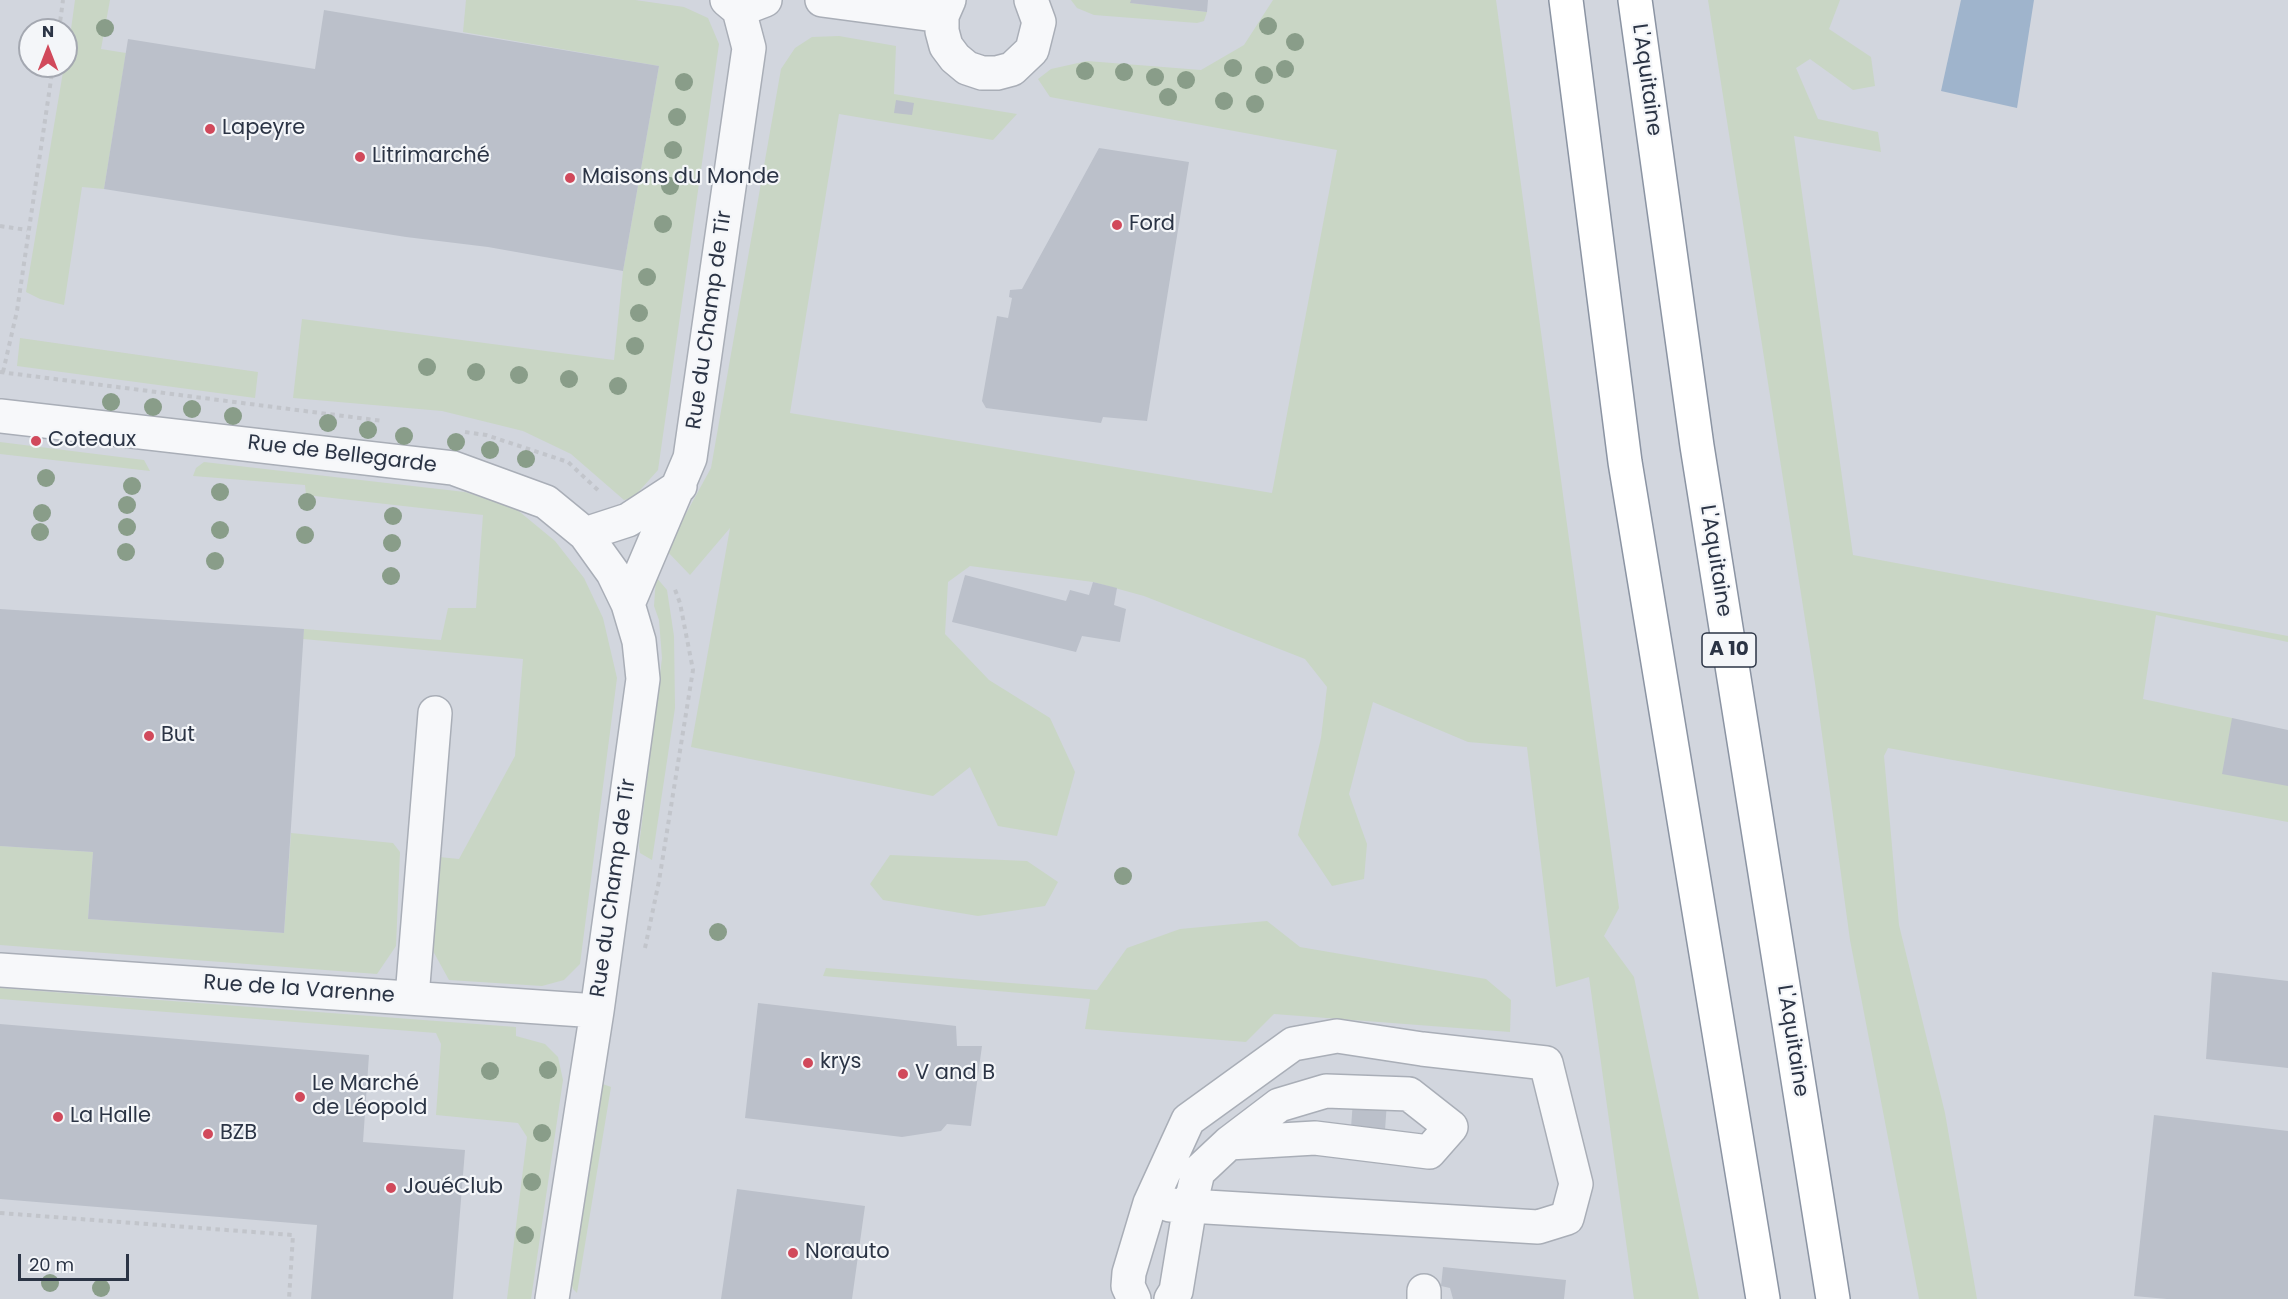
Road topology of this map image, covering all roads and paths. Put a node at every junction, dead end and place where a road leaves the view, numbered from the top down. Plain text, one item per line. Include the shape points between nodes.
1 (63, 0) edge
2 (822, 0) edge
3 (1031, 0) edge
4 (1566, 0) edge
5 (1635, 0) edge
6 (743, 3) edge
7 (946, 8) edge
8 (61, 18) edge
9 (51, 78) edge
10 (0, 226) edge
11 (27, 230) junction
12 (3, 372) dead end
13 (0, 416) edge
14 (680, 486) junction
15 (585, 534) junction
16 (628, 604) junction
17 (435, 713) dead end
18 (0, 970) edge
19 (412, 997) junction
20 (597, 1011) junction
21 (1229, 1143) junction
22 (1150, 1203) junction
23 (1190, 1206) junction
24 (0, 1213) edge
25 (289, 1299) edge
26 (552, 1299) edge
27 (1134, 1299) edge
28 (1171, 1299) edge
29 (1763, 1299) edge
30 (1833, 1299) edge

1 - 8 path
2 - 7 street
3 - 7 street via 1039,22 1032,50 1012,69 997,73 967,68 955,58 944,39
4 - 29 highway via 1625,462
5 - 30 highway, L'Aquitaine / A 10 via 1697,446
6 - 14 street, Rue du Champ de Tir via 749,48 690,458
9 - 11 path
10 - 11 path
11 - 12 path via 17,311
13 - 15 street, Rue de Bellegarde via 453,468 546,502
14 - 15 street via 628,520
14 - 16 street, Rue du Champ de Tir
15 - 16 street, Rue de Bellegarde via 613,573
16 - 20 street, Rue du Champ de Tir via 639,641 643,679
17 - 19 street
18 - 19 street, Rue de la Varenne
19 - 20 street, Rue de la Varenne
20 - 26 street, Rue du Champ de Tir
21 - 21 street via 1315,1138 1428,1152 1451,1127 1409,1094 1326,1091 1279,1105
21 - 23 street via 1197,1172
22 - 23 street
22 - 23 street via 1188,1120 1293,1044 1337,1036 1546,1063 1576,1184 1567,1218 1538,1227
22 - 27 street via 1129,1273 1128,1286
23 - 28 street via 1176,1291
24 - 25 path via 293,1235

